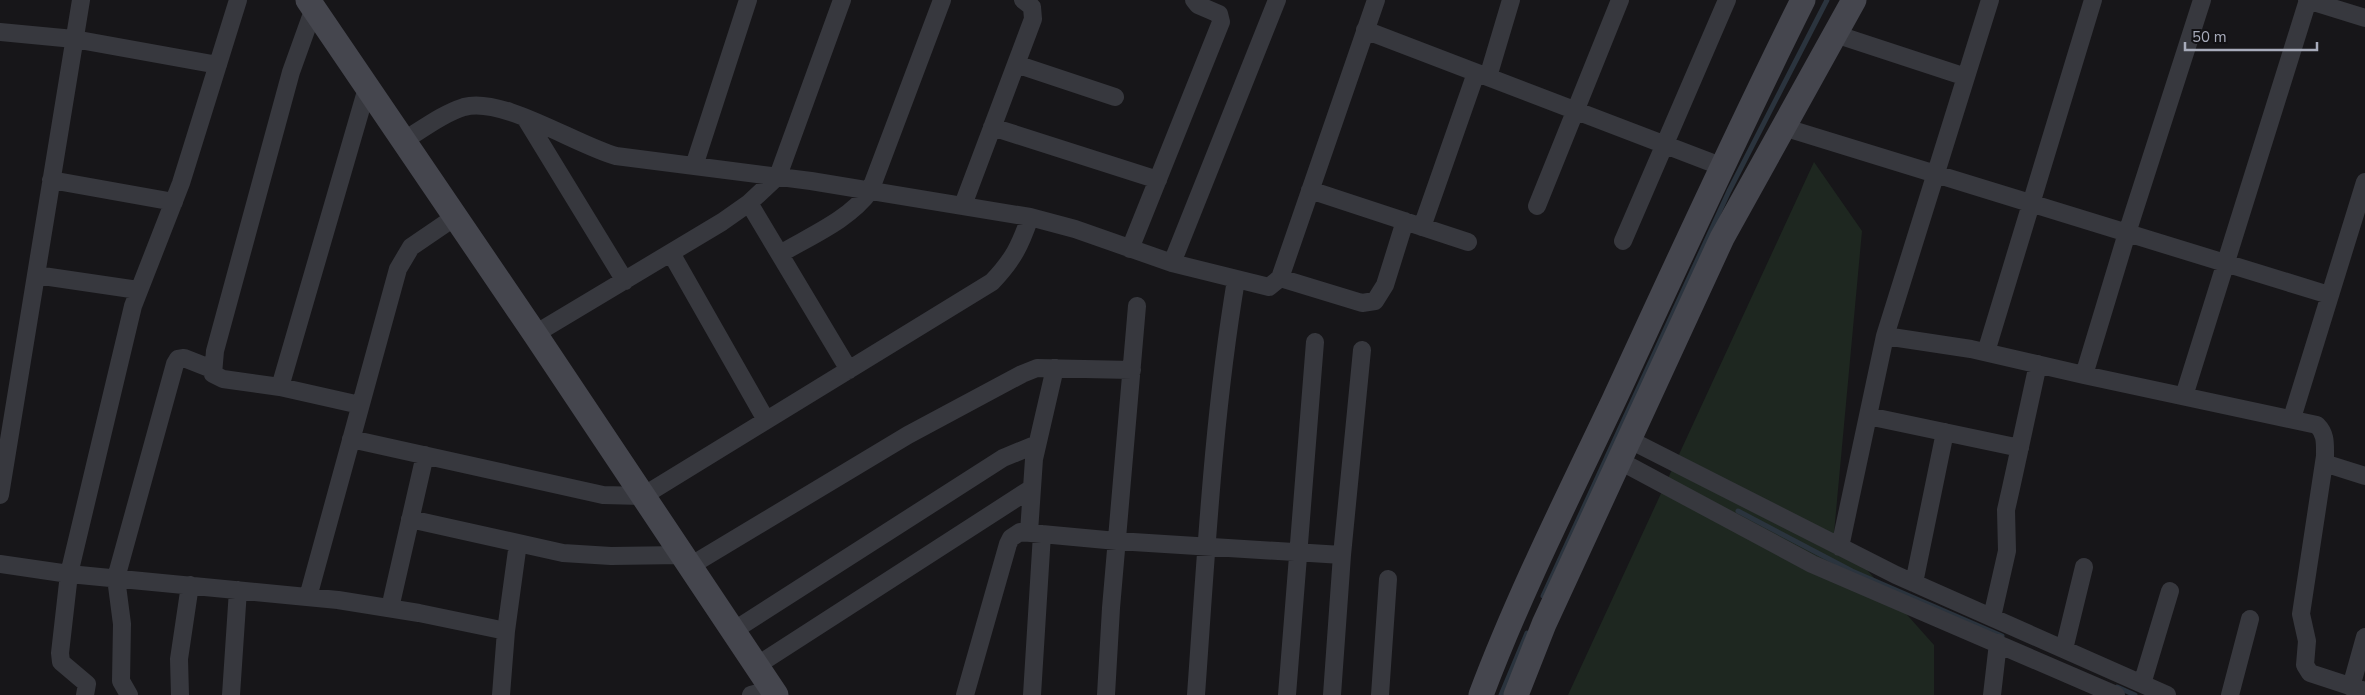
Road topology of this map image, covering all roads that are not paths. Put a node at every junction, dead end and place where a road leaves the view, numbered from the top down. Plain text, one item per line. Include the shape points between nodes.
1 (81, 0) edge
2 (238, 0) edge
3 (748, 0) edge
4 (842, 0) edge
5 (942, 0) edge
6 (1023, 0) edge
7 (1194, 0) edge
8 (1276, 0) edge
9 (1376, 0) edge
10 (1512, 0) edge
11 (1620, 0) edge
12 (1727, 0) edge
13 (1803, 0) edge
14 (1854, 0) edge
15 (1990, 0) edge
16 (2093, 0) edge
17 (2202, 0) edge
18 (2307, 0) edge
19 (311, 4) edge
20 (2365, 18) edge
21 (1365, 30) junction
22 (0, 32) edge
23 (1835, 34) junction
24 (74, 39) junction
25 (1016, 64) junction
26 (218, 65) junction
27 (1482, 75) junction
28 (1966, 77) junction
29 (367, 88) junction
30 (1114, 97) dead end
31 (1576, 111) junction
32 (526, 119) junction
33 (992, 127) junction
34 (1783, 127) junction
35 (404, 141) junction
36 (1666, 145) junction
37 (694, 166) junction
38 (1722, 167) junction
39 (1936, 174) junction
40 (778, 176) junction
41 (51, 180) junction
42 (1158, 180) junction
43 (2365, 182) edge
44 (1310, 190) junction
45 (870, 191) junction
46 (174, 202) junction
47 (749, 203) junction
48 (2033, 204) junction
49 (963, 205) junction
50 (1537, 206) dead end
51 (455, 217) junction
52 (1030, 217) junction
53 (1405, 222) junction
54 (1422, 227) junction
55 (2127, 233) junction
56 (1623, 241) dead end
57 (1468, 242) dead end
58 (1130, 249) junction
59 (671, 254) junction
60 (780, 254) junction
61 (1172, 263) junction
62 (2226, 263) junction
63 (36, 275) junction
64 (1280, 278) junction
65 (1236, 280) junction
66 (624, 281) junction
67 (138, 290) junction
68 (2329, 295) junction
69 (1137, 306) dead end
70 (535, 334) junction
71 (1885, 336) junction
72 (1316, 342) dead end
73 (1362, 350) dead end
74 (1986, 352) junction
75 (2038, 364) junction
76 (1055, 368) junction
77 (212, 369) junction
78 (849, 370) junction
79 (1132, 370) junction
80 (2084, 375) junction
81 (280, 387) junction
82 (2184, 396) junction
83 (360, 404) junction
84 (1868, 416) junction
85 (2292, 418) junction
86 (766, 420) junction
87 (1945, 432) junction
88 (351, 440) junction
89 (1037, 444) junction
90 (2020, 448) junction
91 (1625, 450) junction
92 (425, 455) junction
93 (2324, 463) junction
94 (2365, 476) edge
95 (1032, 488) junction
96 (0, 495) edge
97 (643, 496) junction
98 (410, 519) junction
99 (1036, 533) junction
100 (1117, 541) junction
101 (518, 542) junction
102 (1207, 546) junction
103 (1840, 548) junction
104 (1298, 552) junction
105 (1342, 555) junction
106 (686, 561) junction
107 (0, 564) edge
108 (2084, 567) dead end
109 (70, 574) junction
110 (116, 578) junction
111 (1388, 579) dead end
112 (1914, 583) junction
113 (190, 586) junction
114 (238, 590) junction
115 (2170, 591) dead end
116 (308, 597) junction
117 (390, 608) junction
118 (1992, 618) junction
119 (2250, 620) dead end
120 (506, 631) junction
121 (733, 631) junction
122 (2365, 637) edge
123 (1998, 643) junction
124 (2064, 649) junction
125 (756, 666) junction
126 (2142, 684) junction
127 (2358, 689) edge
128 (766, 693) edge
129 (2107, 693) edge
130 (85, 695) edge
131 (129, 695) edge
132 (180, 695) edge
133 (231, 695) edge
134 (501, 695) edge
135 (965, 695) edge
136 (1032, 695) edge
137 (1106, 695) edge
138 (1196, 695) edge
139 (1287, 695) edge
140 (1332, 695) edge
141 (1380, 695) edge
142 (1481, 695) edge
143 (1516, 695) edge
144 (1992, 695) edge
145 (2167, 695) edge
146 (2230, 695) edge

1 - 24 street
2 - 26 street
3 - 37 street
4 - 40 street
5 - 45 street
6 - 25 street via 1032,7 1033,18
7 - 42 street via 1219,14 1221,22
8 - 61 street
9 - 21 street
10 - 27 street
11 - 31 street
12 - 36 street
13 - 38 street
14 - 23 street
15 - 28 street
16 - 48 street
17 - 55 street
18 - 20 street
18 - 62 street
19 - 29 street
19 - 77 street
21 - 27 street
21 - 44 street
22 - 24 street
23 - 28 street
23 - 34 street
24 - 26 street
24 - 41 street
25 - 30 street
25 - 33 street
26 - 46 street
27 - 31 street
27 - 54 street
28 - 39 street
29 - 35 street
29 - 81 street
31 - 36 street
31 - 50 street
32 - 35 street via 486,106 466,107 451,112
32 - 37 street via 594,150
32 - 66 street
33 - 42 street
33 - 49 street
34 - 39 street
34 - 91 street via 1722,238
35 - 51 street
36 - 38 street
36 - 56 street
37 - 40 street
38 - 142 street via 1496,656
39 - 48 street
39 - 71 street
40 - 45 street
40 - 47 street
41 - 46 street
41 - 63 street
42 - 58 street
43 - 68 street
44 - 53 street
44 - 64 street
45 - 49 street
45 - 60 street via 854,209
46 - 67 street
47 - 59 street
47 - 60 street
48 - 55 street
48 - 74 street
49 - 52 street
51 - 70 street
51 - 83 street via 411,247 401,263
52 - 58 street
52 - 78 street via 1019,249 1010,264 992,282
53 - 54 street
53 - 64 street via 1385,285 1376,301 1362,303
54 - 57 street
55 - 62 street
55 - 80 street
58 - 61 street
59 - 66 street
59 - 86 street
60 - 78 street
61 - 65 street
62 - 68 street
62 - 82 street
63 - 67 street
63 - 96 street
64 - 65 street via 1269,287
65 - 102 street via 1216,427
66 - 70 street
67 - 109 street
68 - 85 street
69 - 79 street
70 - 97 street
71 - 74 street
71 - 84 street
72 - 104 street
73 - 105 street
74 - 75 street
75 - 80 street
75 - 90 street
76 - 79 street
76 - 89 street
76 - 106 street via 1037,368 1022,374 956,408
77 - 81 street via 213,374 223,380
77 - 110 street via 184,358 175,364
78 - 86 street
79 - 100 street
80 - 82 street
81 - 83 street
82 - 85 street
83 - 88 street
84 - 87 street
84 - 103 street
85 - 93 street via 2317,425 2323,431
86 - 97 street
87 - 90 street
87 - 112 street
88 - 92 street
88 - 116 street
89 - 95 street
89 - 121 street via 1003,458
90 - 118 street via 2006,510 2007,551
91 - 103 street
91 - 123 street via 1812,564
91 - 143 street via 1544,624
92 - 97 street via 603,495
92 - 98 street
93 - 94 street
93 - 127 street via 2301,614 2307,641 2305,665 2310,673
95 - 99 street
95 - 125 street
97 - 106 street
98 - 101 street
98 - 117 street
99 - 100 street
99 - 135 street via 1016,534 1008,544
99 - 136 street
100 - 102 street
100 - 137 street
101 - 106 street via 563,552
101 - 120 street
102 - 104 street
102 - 138 street
103 - 112 street
104 - 105 street
104 - 139 street
105 - 140 street
106 - 121 street
107 - 109 street
108 - 124 street
109 - 110 street
109 - 130 street via 61,662 87,684
110 - 113 street
110 - 131 street via 122,624 121,680
111 - 141 street
112 - 118 street
113 - 114 street
113 - 132 street via 179,659
114 - 116 street
114 - 133 street
115 - 126 street
116 - 117 street
117 - 120 street
118 - 124 street
119 - 146 street
120 - 134 street
121 - 125 street
122 - 127 street
123 - 129 street
123 - 144 street
124 - 126 street
125 - 128 street
126 - 145 street

